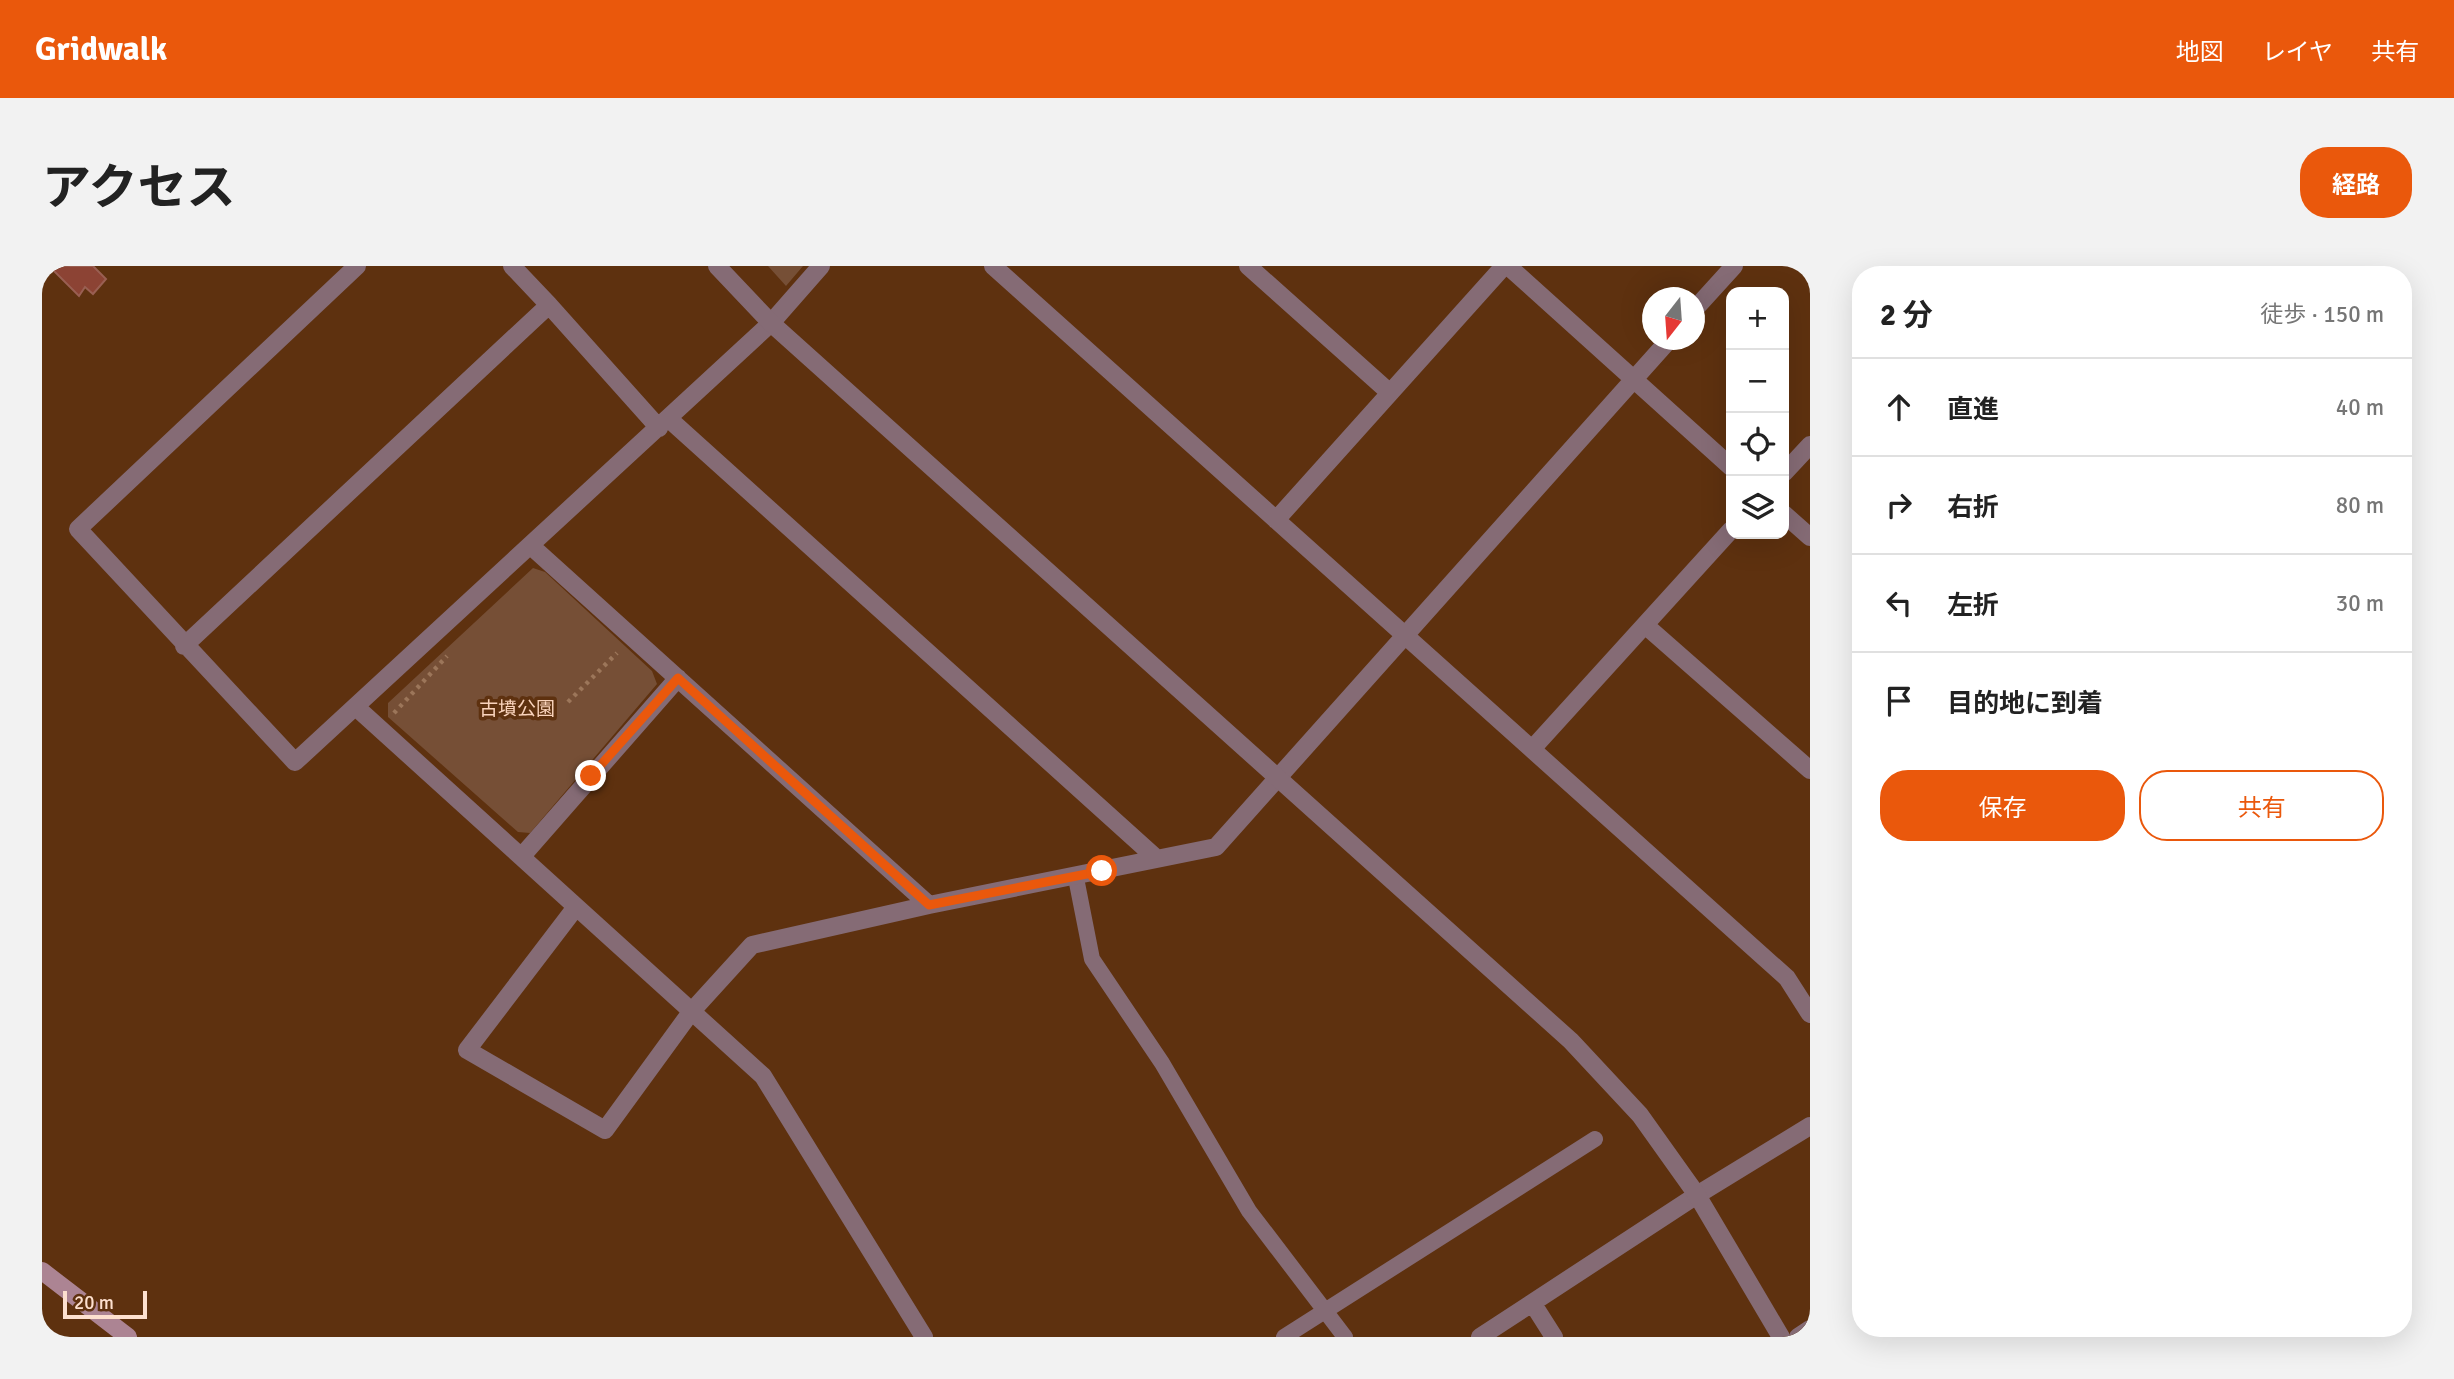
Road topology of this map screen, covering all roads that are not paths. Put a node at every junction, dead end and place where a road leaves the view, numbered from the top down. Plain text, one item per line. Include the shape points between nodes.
1 (357, 266) edge
2 (512, 266) edge
3 (717, 266) edge
4 (821, 266) edge
5 (993, 266) edge
6 (1248, 266) edge
7 (1506, 266) edge
8 (1734, 266) edge
9 (1705, 299) edge
10 (549, 305) junction
11 (771, 323) junction
12 (1660, 350) edge
13 (1633, 380) junction
14 (1389, 391) junction
15 (664, 423) junction
16 (1810, 445) edge
17 (1726, 463) edge
18 (1789, 468) edge
19 (1789, 518) edge
20 (1276, 520) junction
21 (1726, 536) edge
22 (1810, 537) edge
23 (531, 545) junction
24 (1646, 625) junction
25 (1403, 637) junction
26 (184, 646) junction
27 (678, 678) junction
28 (357, 708) junction
29 (1532, 749) junction
30 (1810, 771) edge
31 (1278, 778) junction
32 (522, 856) junction
33 (1156, 858) junction
34 (1076, 878) junction
35 (929, 905) junction
36 (576, 907) junction
37 (691, 1012) junction
38 (1810, 1014) edge
39 (1810, 1126) edge
40 (1595, 1139) dead end
41 (1697, 1195) junction
42 (42, 1272) edge
43 (1533, 1304) junction
44 (1326, 1310) junction
45 (1810, 1329) edge
46 (128, 1337) edge
47 (924, 1337) edge
48 (1284, 1337) edge
49 (1345, 1337) edge
50 (1480, 1337) edge
51 (1554, 1337) edge
52 (1781, 1337) edge
53 (1798, 1337) edge

1 - 26 street via 78,528
2 - 10 street
3 - 11 street
4 - 11 street
5 - 20 street
6 - 14 street
7 - 13 street
7 - 14 street
8 - 9 street
10 - 15 street
10 - 26 street
11 - 15 street
11 - 31 street
12 - 13 street
13 - 17 street
13 - 25 street
14 - 20 street
15 - 23 street
15 - 33 street
16 - 18 street
19 - 22 street
20 - 25 street
21 - 24 street
23 - 27 street
23 - 28 street
24 - 29 street
24 - 30 street
25 - 29 street
25 - 31 street
26 - 28 street via 295,762
27 - 32 street
27 - 35 street
28 - 32 street
29 - 38 street via 1787,978
31 - 33 street via 1216,847
31 - 41 street via 1571,1041 1640,1115
32 - 36 street
33 - 34 street
34 - 35 street
34 - 44 lane via 1092,959 1162,1063 1249,1211
35 - 37 street via 752,945
36 - 37 street
36 - 37 street via 467,1050 605,1130
37 - 47 street via 763,1076
39 - 41 street
40 - 44 lane
41 - 43 street
41 - 52 street
42 - 46 main road
43 - 50 street
43 - 51 street
44 - 48 lane
44 - 49 lane
45 - 53 street

